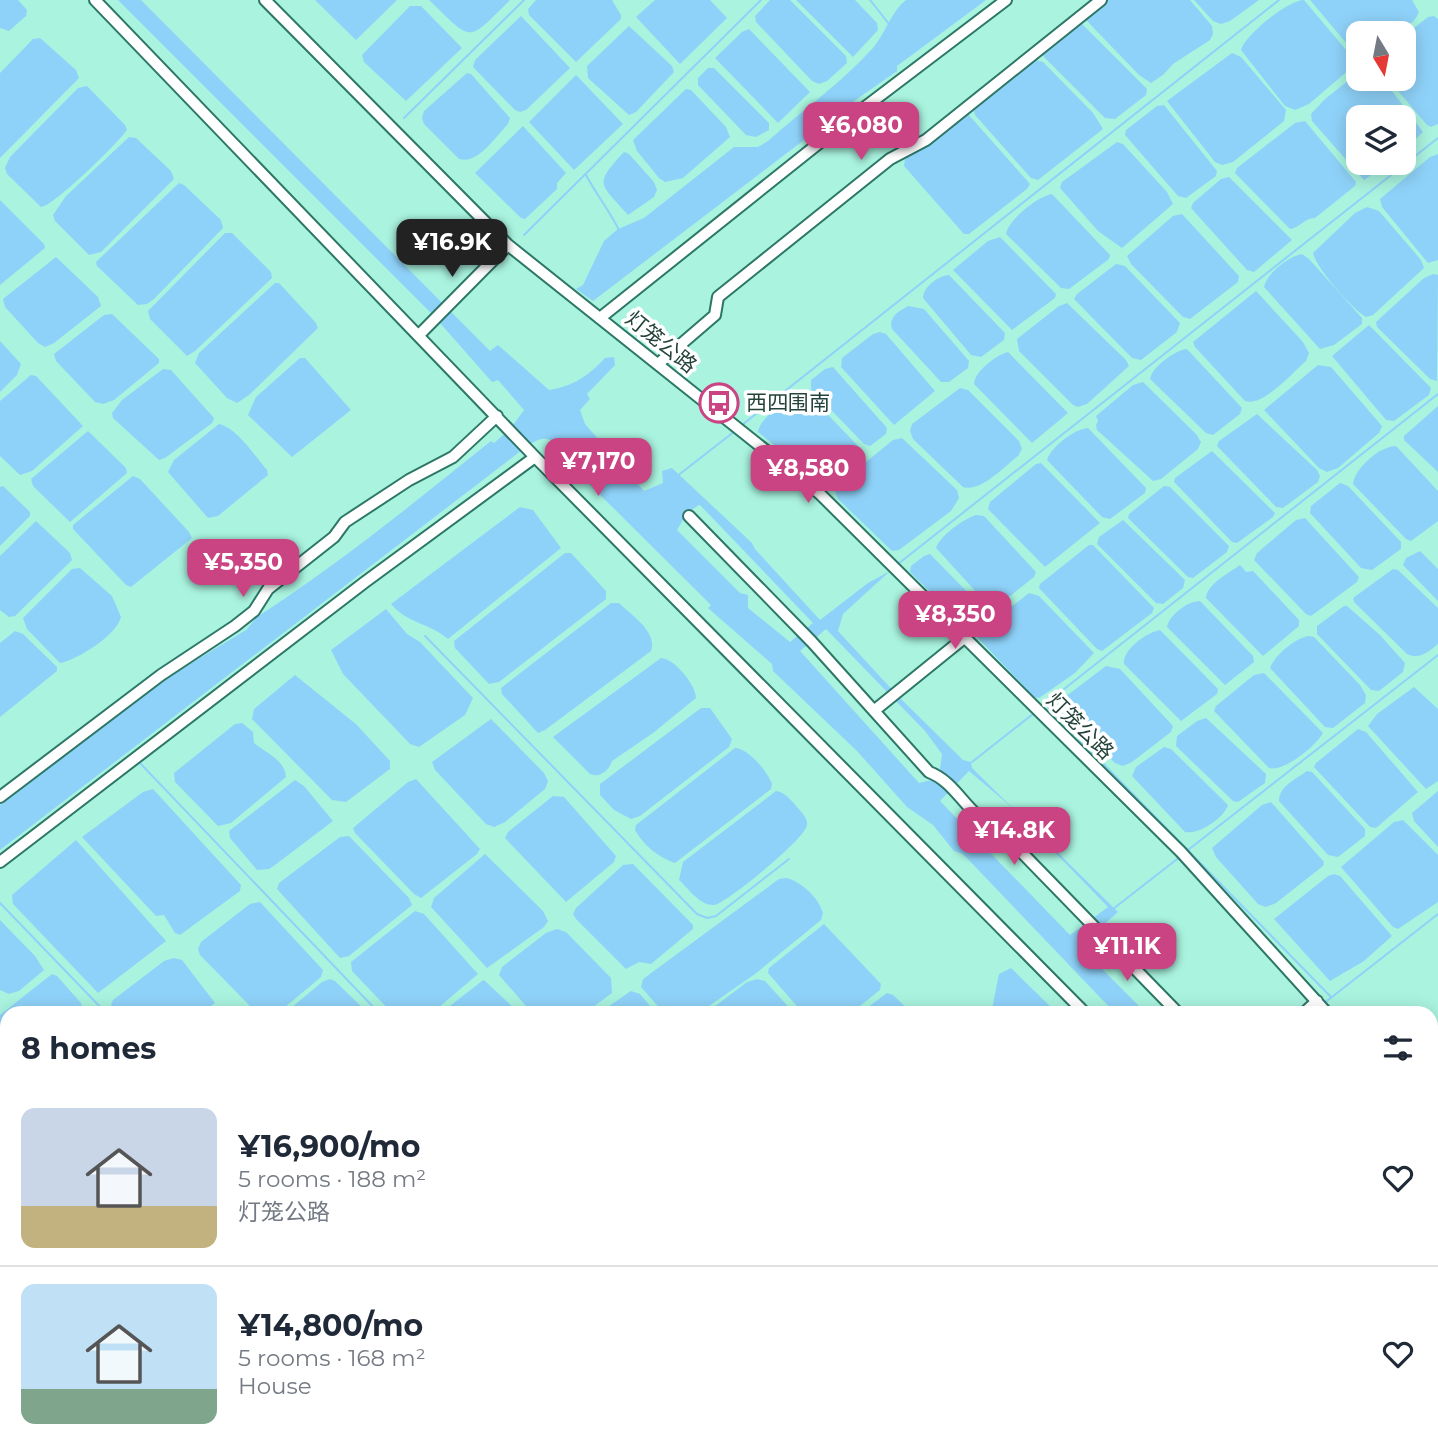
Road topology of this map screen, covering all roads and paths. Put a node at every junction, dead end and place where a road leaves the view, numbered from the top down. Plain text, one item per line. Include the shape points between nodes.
1 (95, 0) edge
2 (265, 0) edge
3 (1006, 0) edge
4 (1101, 0) edge
5 (508, 245) junction
6 (600, 318) junction
7 (419, 335) junction
8 (658, 364) junction
9 (497, 416) junction
10 (535, 457) junction
11 (689, 516) dead end
12 (964, 638) junction
13 (875, 710) dead end
14 (0, 797) edge
15 (0, 862) edge
16 (1078, 1006) edge
17 (1171, 1006) edge
18 (1322, 1006) edge

1 - 7 street
2 - 5 street, 灯笼公路
3 - 6 street
4 - 8 street via 926,140 890,159 718,297 715,315
5 - 6 street, 灯笼公路
5 - 7 street
6 - 8 street, 灯笼公路
7 - 9 street
8 - 12 street, 灯笼公路 via 819,493
9 - 10 street
9 - 14 street via 453,457 345,522 334,537 268,589 245,619 161,675
10 - 15 street
10 - 16 street
11 - 17 street via 812,642 929,772 947,782 982,821 996,826
12 - 13 street
12 - 18 street, 灯笼公路 via 1183,855

